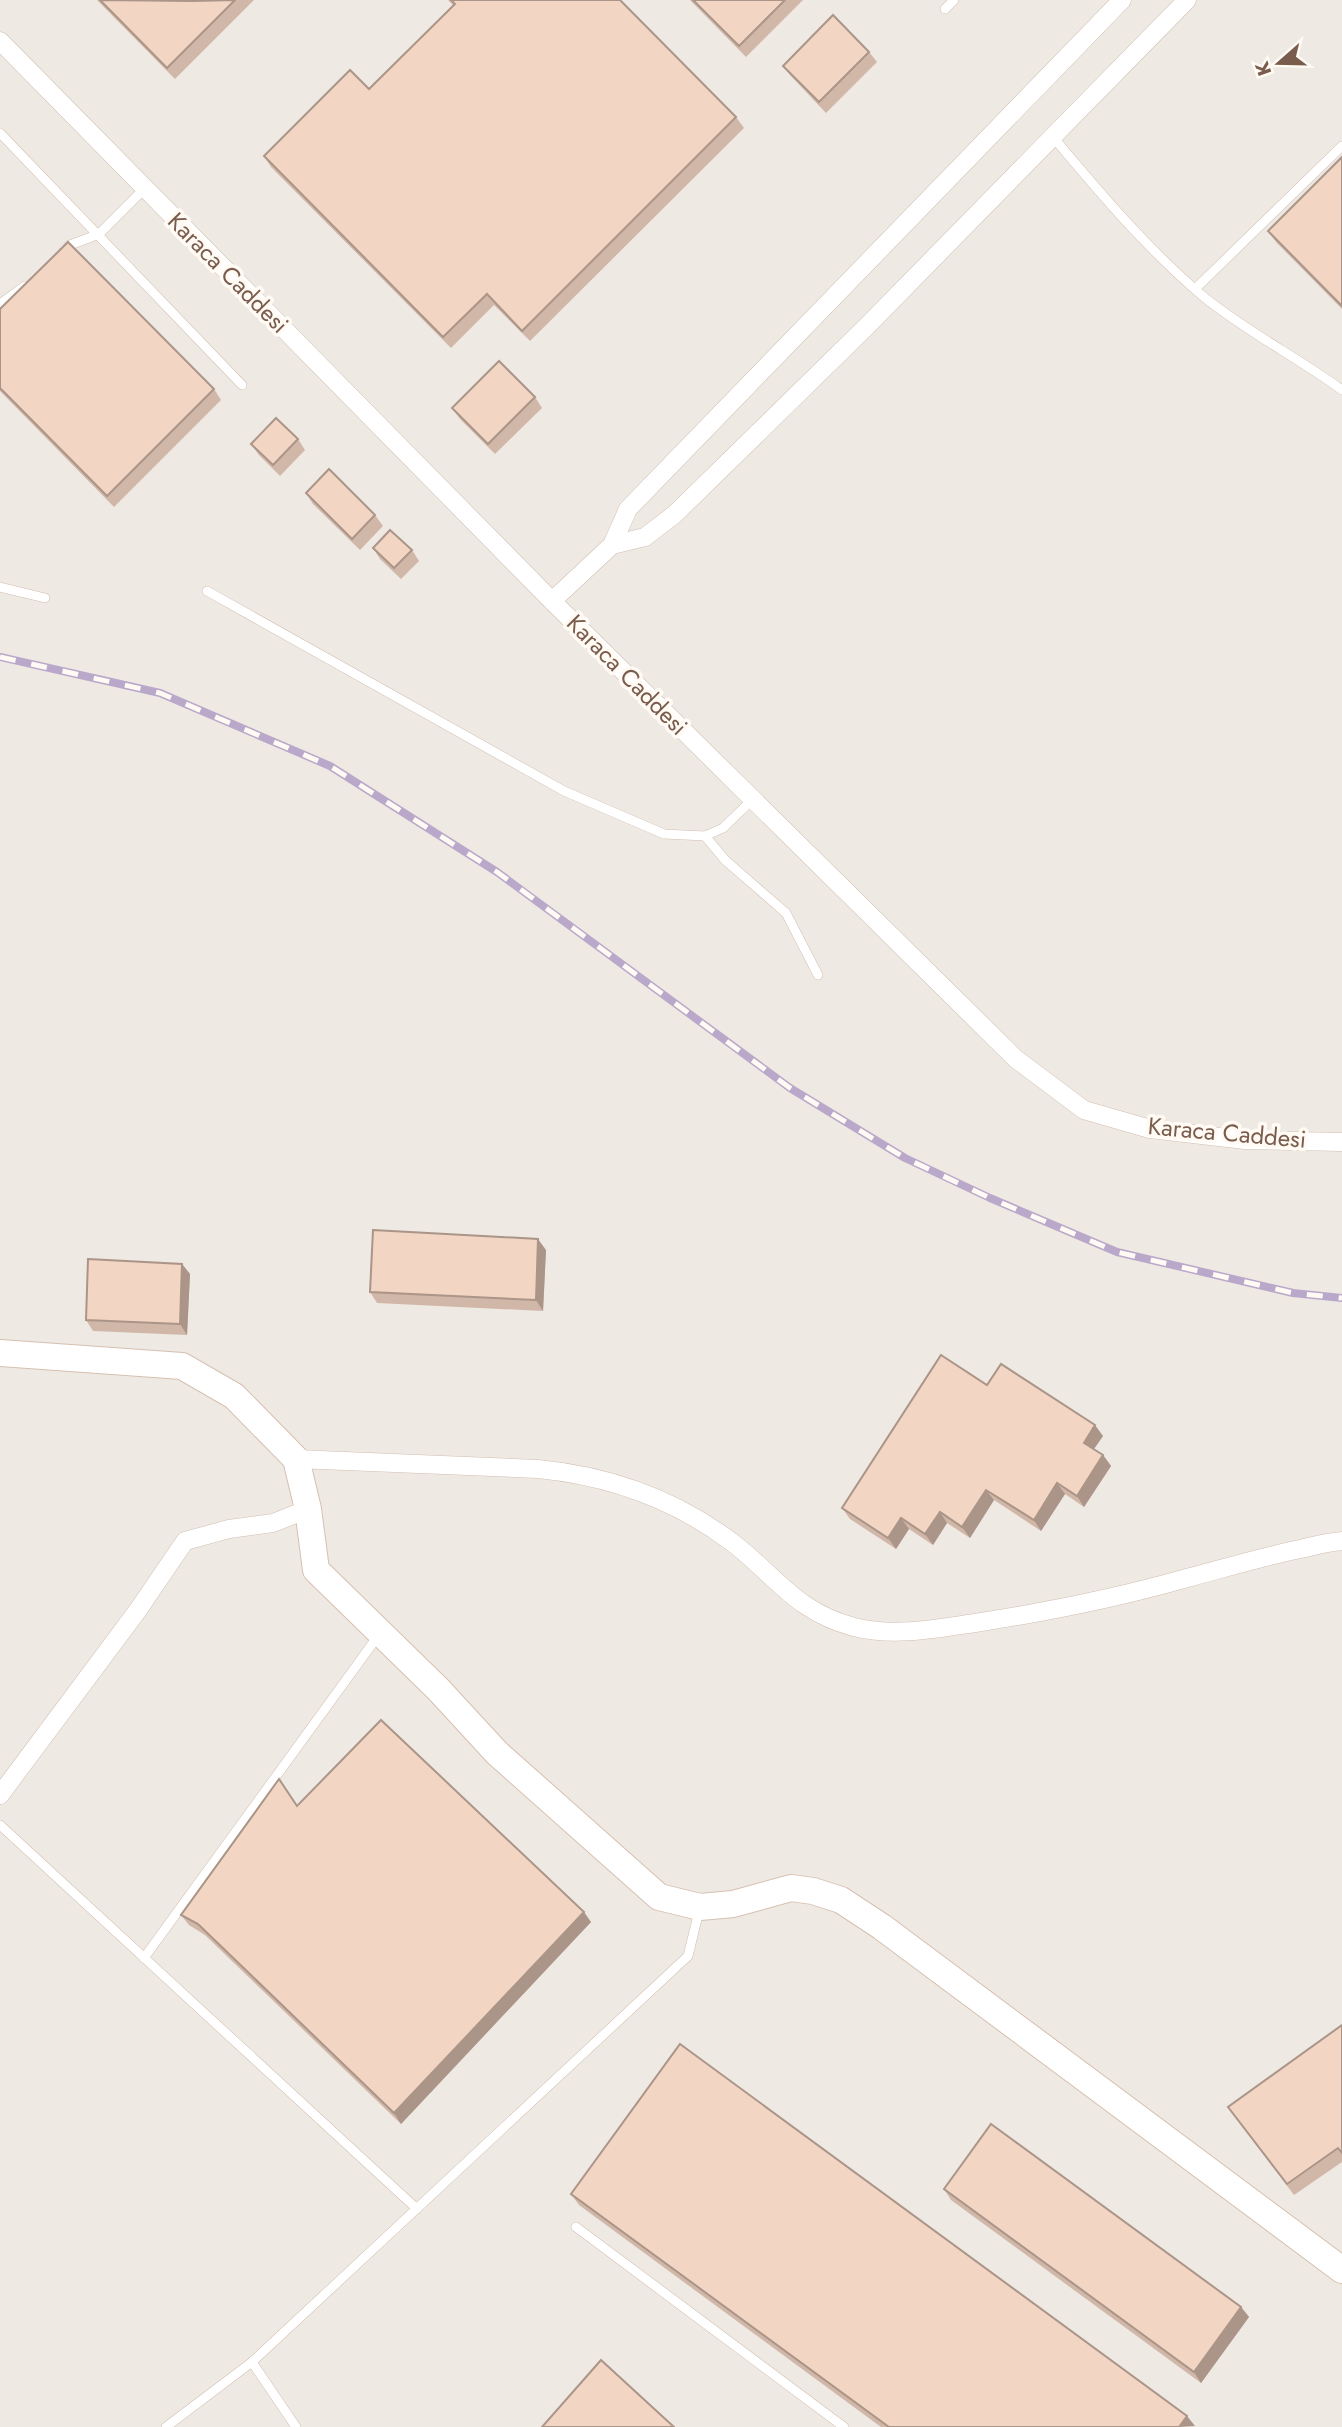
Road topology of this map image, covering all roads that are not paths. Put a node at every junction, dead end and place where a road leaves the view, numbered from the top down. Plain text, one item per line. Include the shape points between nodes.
1 (954, 0) edge
2 (1122, 0) edge
3 (1187, 0) edge
4 (945, 9) dead end
5 (0, 41) edge
6 (0, 133) edge
7 (1053, 137) junction
8 (1342, 146) edge
9 (145, 189) junction
10 (99, 234) junction
11 (53, 261) edge
12 (35, 276) edge
13 (1195, 289) junction
14 (0, 304) edge
15 (242, 385) dead end
16 (1342, 390) edge
17 (612, 545) junction
18 (0, 587) edge
19 (207, 592) dead end
20 (45, 598) dead end
21 (552, 601) junction
22 (753, 799) junction
23 (705, 836) junction
24 (818, 975) dead end
25 (1342, 1142) edge
26 (0, 1353) edge
27 (296, 1459) junction
28 (307, 1509) junction
29 (1342, 1541) edge
30 (380, 1633) junction
31 (0, 1795) edge
32 (0, 1825) edge
33 (700, 1907) junction
34 (144, 1958) junction
35 (417, 2209) junction
36 (576, 2227) dead end
37 (1342, 2270) edge
38 (252, 2362) junction
39 (166, 2427) edge
40 (296, 2427) edge
41 (844, 2427) edge

1 - 4 lane
2 - 17 street via 628,509
3 - 7 street
5 - 9 street, Karaca Caddesi
6 - 10 lane
7 - 13 lane
7 - 17 street via 675,514 645,537
8 - 13 lane
9 - 10 lane
9 - 21 street, Karaca Caddesi
10 - 11 lane via 70,245
10 - 15 lane
12 - 14 lane
13 - 16 lane
17 - 21 street
18 - 20 lane
19 - 23 lane via 564,791 664,834
21 - 22 street, Karaca Caddesi
22 - 23 lane via 723,828
22 - 25 street, Karaca Caddesi via 1016,1059 1084,1110 1150,1129 1245,1140
23 - 24 lane via 725,860 786,913
26 - 27 street via 182,1366 234,1396
27 - 28 street
27 - 29 street via 538,1469 598,1478 656,1497 710,1527 816,1612 853,1627 888,1632 963,1625 1076,1605
28 - 30 street via 316,1570
28 - 31 street via 273,1522 185,1541
30 - 33 street via 497,1753 659,1897
30 - 34 lane
32 - 34 lane
33 - 35 lane via 688,1956
33 - 37 street via 733,1905 792,1888 841,1900
34 - 35 lane
35 - 38 lane
36 - 41 lane
38 - 39 lane
38 - 40 lane

